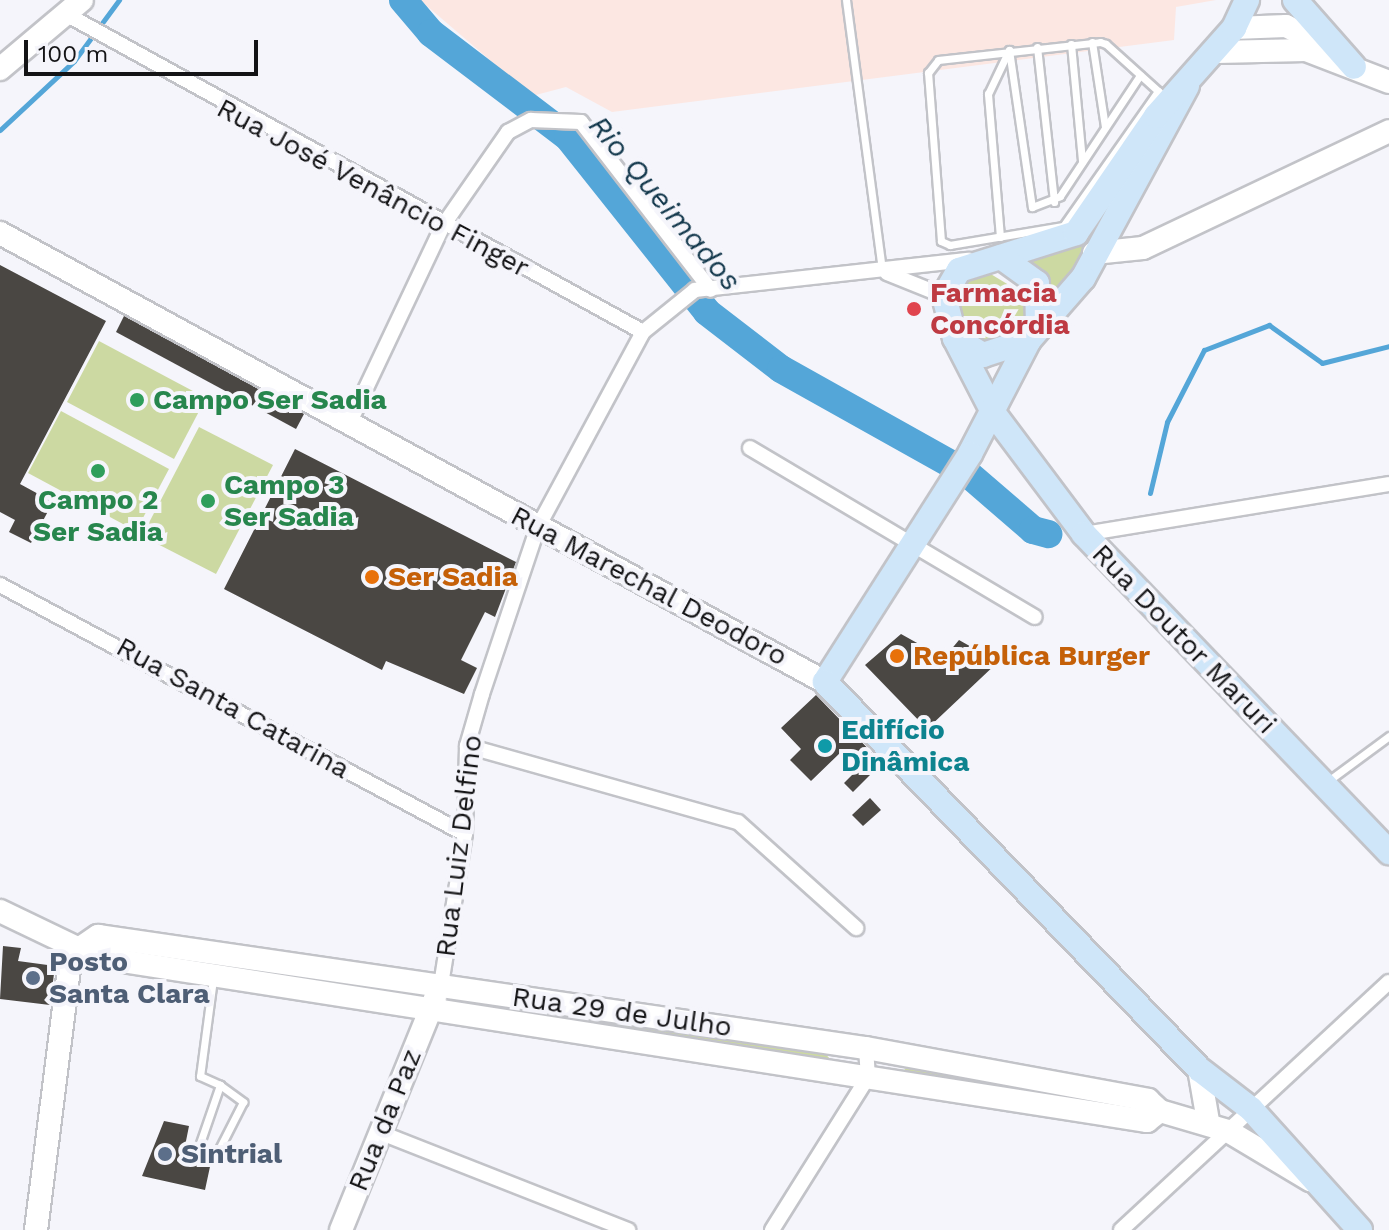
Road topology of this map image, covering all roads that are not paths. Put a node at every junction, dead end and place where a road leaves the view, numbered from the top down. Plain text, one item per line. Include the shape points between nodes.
1 (846, 0) edge
2 (1247, 0) edge
3 (1295, 0) edge
4 (76, 13) edge
5 (1234, 28) junction
6 (1092, 42) junction
7 (1071, 44) junction
8 (1037, 47) junction
9 (1009, 50) junction
10 (9, 51) edge
11 (1217, 52) junction
12 (1354, 67) junction
13 (0, 69) edge
14 (1140, 75) junction
15 (1389, 82) edge
16 (1172, 93) junction
17 (1105, 128) junction
18 (1389, 131) edge
19 (1082, 163) junction
20 (1054, 202) junction
21 (442, 227) junction
22 (0, 233) edge
23 (1076, 233) junction
24 (995, 251) junction
25 (1094, 253) junction
26 (883, 271) junction
27 (711, 290) junction
28 (944, 296) junction
29 (643, 332) junction
30 (1033, 334) junction
31 (955, 338) junction
32 (994, 414) junction
33 (350, 422) junction
34 (750, 448) dead end
35 (1389, 484) edge
36 (538, 527) junction
37 (1084, 534) junction
38 (913, 546) junction
39 (0, 585) edge
40 (1035, 617) dead end
41 (825, 682) junction
42 (1389, 736) edge
43 (467, 746) junction
44 (1323, 785) junction
45 (465, 834) junction
46 (1389, 852) edge
47 (0, 911) edge
48 (856, 928) dead end
49 (76, 947) junction
50 (216, 963) junction
51 (1389, 982) edge
52 (441, 985) junction
53 (430, 1010) junction
54 (866, 1048) junction
55 (1199, 1069) junction
56 (868, 1077) junction
57 (220, 1085) junction
58 (1251, 1109) junction
59 (1160, 1111) junction
60 (1218, 1126) junction
61 (379, 1132) junction
62 (1203, 1149) junction
63 (1311, 1181) junction
64 (36, 1230) edge
65 (341, 1230) edge
66 (628, 1230) edge
67 (772, 1230) edge
68 (1121, 1230) edge
69 (1360, 1230) edge

1 - 26 lane
2 - 5 main road
3 - 12 main road
4 - 10 main road
4 - 21 street, Rua José Venâncio Finger via 104,38
5 - 11 main road
5 - 12 main road via 1286,26
6 - 7 lane
6 - 14 lane via 1106,44
6 - 17 lane
7 - 8 lane
7 - 19 lane
8 - 9 lane
8 - 20 lane
9 - 20 lane via 1026,201 1032,207
9 - 24 lane via 988,94
9 - 24 lane via 945,56 928,73 941,241
10 - 13 main road
11 - 12 main road via 1306,50
11 - 16 main road
12 - 15 main road
14 - 16 lane
14 - 17 lane
16 - 23 main road
16 - 24 lane via 1063,226
16 - 25 main road
17 - 19 lane
18 - 25 main road via 1143,248
19 - 20 lane
21 - 27 street via 508,132 531,120 574,116 605,146
21 - 29 street, Rua José Venâncio Finger
21 - 33 street
22 - 33 main road, Rua Marechal Deodoro
23 - 24 main road
23 - 25 main road
24 - 26 street
24 - 28 main road via 959,270
24 - 30 main road via 1037,283
25 - 30 main road via 1077,287
26 - 27 street
26 - 28 street
27 - 29 street, Rua Luiz Delfino via 678,297
28 - 31 main road
29 - 36 street, Rua Luiz Delfino
30 - 31 main road via 983,355
30 - 32 main road
31 - 32 main road, Rua Doutor Maruri
32 - 37 main road, Rua Doutor Maruri
32 - 38 main road
33 - 36 main road, Rua Marechal Deodoro
34 - 38 street
35 - 37 street
36 - 41 main road, Rua Marechal Deodoro
36 - 43 street, Rua Luiz Delfino
37 - 44 main road, Rua Doutor Maruri
38 - 40 street
38 - 41 main road
39 - 45 street, Rua Santa Catarina
41 - 55 main road, Rua Marechal Deodoro
42 - 44 lane
43 - 45 street, Rua Luiz Delfino
43 - 48 street via 738,822
44 - 46 main road, Rua Doutor Maruri
45 - 52 street, Rua Luiz Delfino
47 - 49 main road, Rua 29 de Julho
49 - 50 main road, Rua 29 de Julho via 96,957
49 - 64 main road
50 - 52 main road, Rua 29 de Julho
50 - 53 main road, Rua 29 de Julho
50 - 57 lane via 200,1076
51 - 58 street
52 - 53 main road, Rua Luiz Delfino
52 - 54 main road, Rua 29 de Julho
53 - 56 main road, Rua 29 de Julho
53 - 61 main road, Rua da Paz
54 - 56 street
54 - 59 main road, Rua 29 de Julho via 1148,1100
55 - 58 main road, Rua Marechal Deodoro
55 - 60 main road
56 - 59 main road, Rua 29 de Julho via 1147,1121
56 - 67 street
57 - 57 lane via 243,1102 217,1153 198,1149
58 - 60 street
58 - 63 main road, Rua Marechal Deodoro
59 - 60 main road, Rua 29 de Julho
60 - 62 street
60 - 62 street
60 - 63 main road, Rua Marechal Deodoro
61 - 65 main road, Rua da Paz
61 - 66 street
62 - 68 street
63 - 69 main road, Rua Marechal Deodoro

